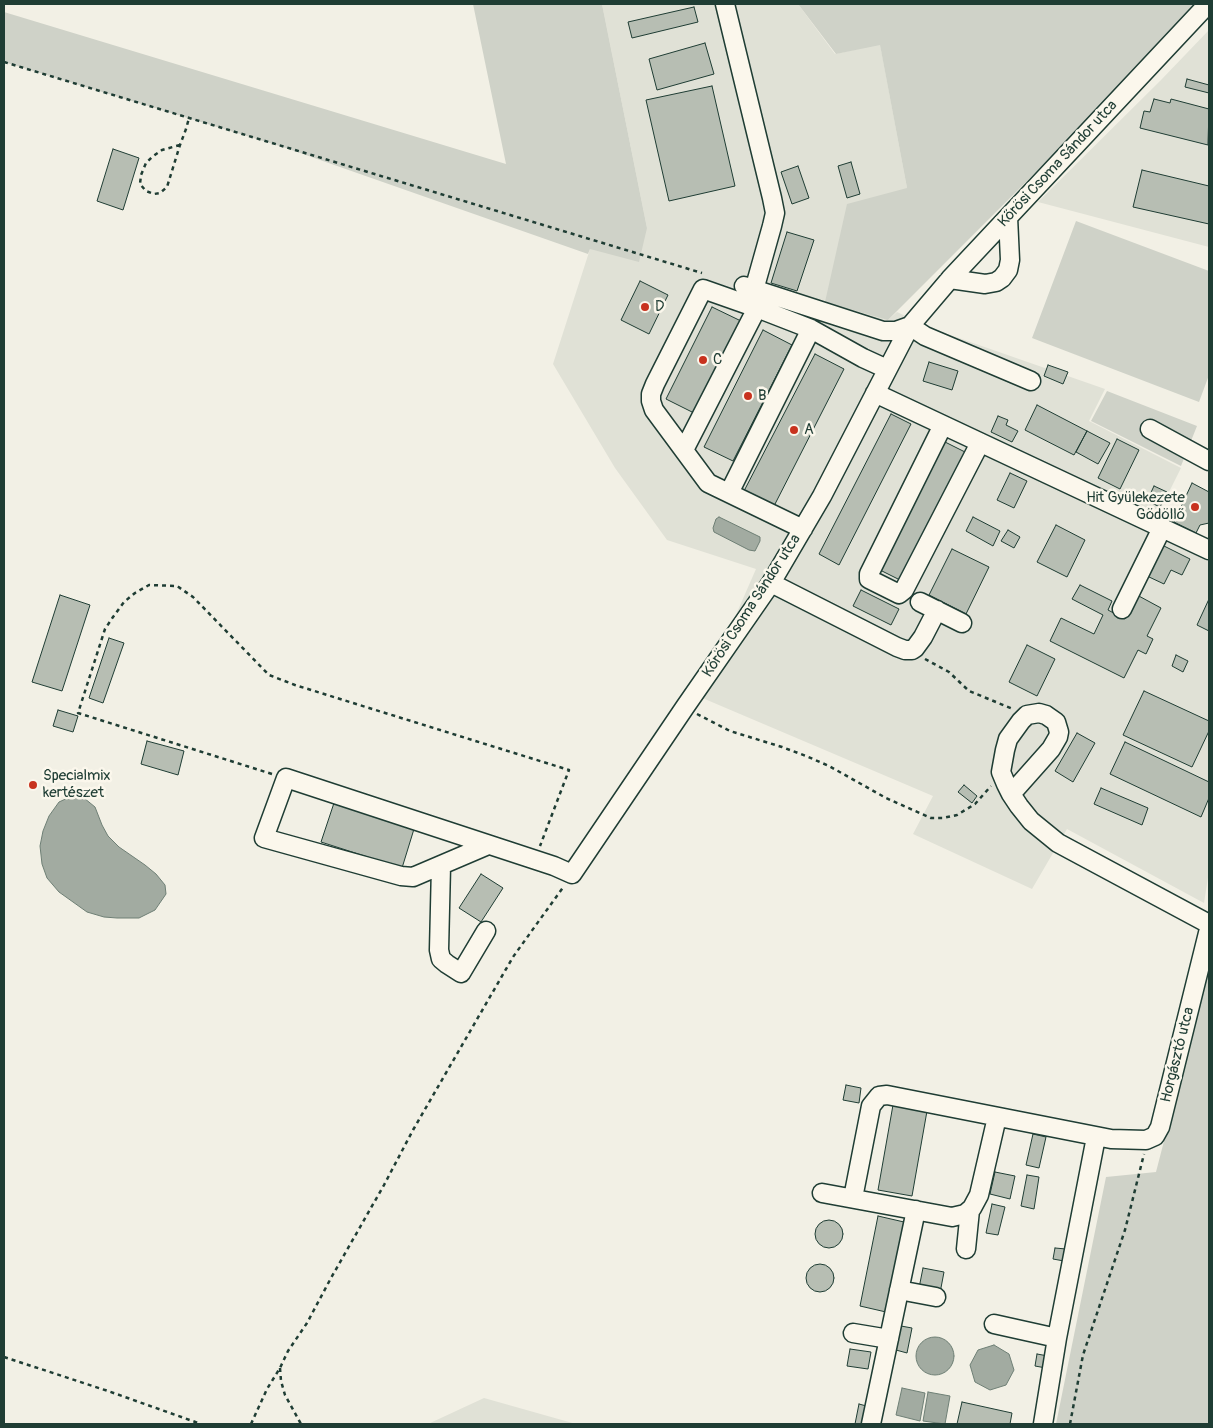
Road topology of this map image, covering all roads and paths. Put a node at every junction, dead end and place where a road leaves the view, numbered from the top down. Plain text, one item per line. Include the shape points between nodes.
1 (725, 4) edge
2 (1208, 4) edge
3 (4, 62) edge
4 (189, 118) junction
5 (180, 145) junction
6 (1008, 217) junction
7 (708, 276) dead end
8 (950, 279) junction
9 (757, 308) junction
10 (910, 326) junction
11 (811, 329) junction
12 (887, 369) junction
13 (1031, 381) dead end
14 (875, 393) junction
15 (943, 425) junction
16 (1150, 429) dead end
17 (980, 442) junction
18 (684, 450) junction
19 (1209, 461) edge
20 (729, 493) junction
21 (1162, 528) junction
22 (803, 529) junction
23 (1209, 550) edge
24 (771, 583) junction
25 (920, 602) dead end
26 (1122, 608) dead end
27 (937, 610) junction
28 (962, 623) dead end
29 (908, 650) junction
30 (684, 707) junction
31 (1027, 716) junction
32 (1001, 772) junction
33 (286, 778) junction
34 (1011, 794) junction
35 (488, 845) junction
36 (535, 860) junction
37 (441, 866) junction
38 (572, 874) junction
39 (1209, 924) edge
40 (1209, 928) edge
41 (486, 931) dead end
42 (997, 1117) junction
43 (1104, 1138) junction
44 (1146, 1140) junction
45 (822, 1192) dead end
46 (853, 1198) junction
47 (916, 1210) junction
48 (970, 1210) junction
49 (966, 1249) dead end
50 (899, 1290) junction
51 (936, 1297) dead end
52 (994, 1324) dead end
53 (854, 1333) dead end
54 (1057, 1338) junction
55 (889, 1339) junction
56 (4, 1357) edge
57 (280, 1368) junction
58 (201, 1424) edge
59 (251, 1424) edge
60 (301, 1424) edge
61 (871, 1424) edge
62 (1043, 1424) edge
63 (1070, 1424) edge

1 - 10 street via 774,213 749,288 883,331
2 - 6 street, Kőrösi Csoma Sándor utca
3 - 4 path
4 - 5 path
4 - 7 path
5 - 5 path via 167,187 160,193 146,191 140,184 146,163 162,150
6 - 8 street, Kőrösi Csoma Sándor utca
6 - 8 street via 1010,260 1002,278 985,284
8 - 10 street, Kőrösi Csoma Sándor utca
9 - 11 street
9 - 18 street
9 - 18 street via 703,289 651,394 654,410
10 - 12 street, Kőrösi Csoma Sándor utca
10 - 13 street via 925,336
11 - 12 street
11 - 20 street
12 - 14 street, Kőrösi Csoma Sándor utca
14 - 15 street
14 - 22 street, Kőrösi Csoma Sándor utca
15 - 17 street
15 - 17 street via 869,574 869,579 899,594 904,590
16 - 19 street
17 - 21 street
18 - 20 street via 708,483
20 - 22 street
21 - 23 street
21 - 26 street
22 - 24 street, Kőrösi Csoma Sándor utca
24 - 29 street
24 - 30 street, Kőrösi Csoma Sándor utca
25 - 27 street
27 - 28 street
27 - 29 street via 923,637 915,648
29 - 31 path via 949,672 969,691
30 - 32 path via 730,731 829,766 886,798 931,818 957,815 976,804
30 - 38 street, Kőrösi Csoma Sándor utca
31 - 32 street via 1008,739
31 - 34 street via 1039,713 1052,718 1058,728 1058,737
32 - 34 street
33 - 35 street
33 - 36 path via 78,713 105,629 124,602 149,585 177,586 193,597 269,675 295,686 569,770
33 - 37 street via 264,838 401,876 414,877
34 - 39 street via 1031,821 1058,843
35 - 36 street
35 - 37 street
36 - 38 street
37 - 41 street via 441,958 461,973
38 - 57 path via 513,957
40 - 44 street, Horgásztó utca via 1160,1127 1155,1136
42 - 43 street
42 - 46 street via 887,1095 878,1096 872,1106
42 - 48 street via 978,1195
43 - 44 street
43 - 54 street
44 - 63 path via 1125,1230 1084,1355
45 - 46 street
46 - 47 street
47 - 48 street via 952,1217
47 - 50 street
48 - 49 street
50 - 51 street
50 - 55 street
52 - 54 street
53 - 55 street
54 - 62 street
55 - 61 street
56 - 58 path
57 - 59 path
57 - 60 path via 285,1395

